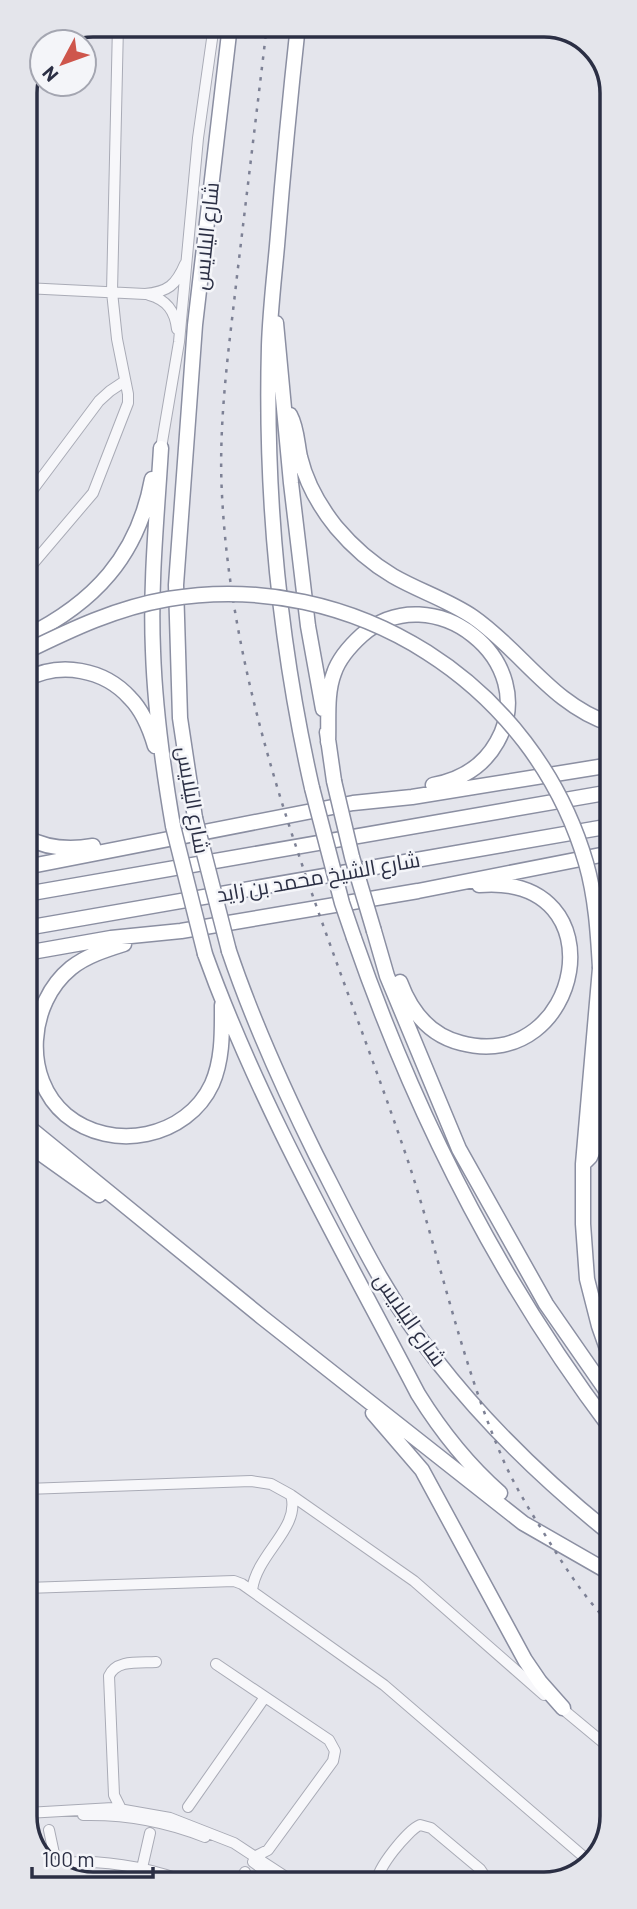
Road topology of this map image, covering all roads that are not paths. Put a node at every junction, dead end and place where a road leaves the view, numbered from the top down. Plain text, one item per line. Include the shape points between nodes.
1 (118, 37) edge
2 (212, 37) edge
3 (229, 37) edge
4 (298, 37) edge
5 (189, 254) junction
6 (37, 289) edge
7 (112, 292) junction
8 (145, 294) junction
9 (272, 304) junction
10 (179, 342) junction
11 (125, 381) junction
12 (283, 404) junction
13 (161, 448) junction
14 (37, 484) edge
15 (37, 559) edge
16 (37, 630) edge
17 (37, 646) edge
18 (37, 675) edge
19 (600, 719) edge
20 (328, 742) junction
21 (162, 766) junction
22 (600, 767) edge
23 (600, 794) edge
24 (376, 801) junction
25 (600, 828) edge
26 (37, 841) edge
27 (160, 842) junction
28 (600, 855) edge
29 (37, 865) edge
30 (418, 891) junction
31 (37, 892) edge
32 (37, 926) edge
33 (181, 931) junction
34 (379, 950) junction
35 (37, 951) edge
36 (600, 968) edge
37 (600, 968) edge
38 (222, 1000) junction
39 (37, 1036) edge
40 (37, 1060) edge
41 (600, 1099) edge
42 (37, 1134) edge
43 (37, 1151) edge
44 (583, 1164) junction
45 (135, 1214) junction
46 (600, 1329) edge
47 (600, 1381) edge
48 (358, 1392) junction
49 (600, 1413) edge
50 (37, 1489) edge
51 (291, 1495) junction
52 (316, 1512) junction
53 (292, 1518) junction
54 (600, 1525) edge
55 (566, 1546) junction
56 (600, 1567) edge
57 (257, 1570) junction
58 (238, 1582) junction
59 (37, 1588) edge
60 (252, 1590) junction
61 (156, 1662) dead end
62 (216, 1664) dead end
63 (265, 1697) junction
64 (563, 1708) junction
65 (600, 1740) edge
66 (114, 1795) junction
67 (188, 1807) dead end
68 (105, 1808) junction
69 (121, 1809) junction
70 (37, 1812) edge
71 (37, 1818) edge
72 (50, 1830) dead end
73 (150, 1833) dead end
74 (268, 1850) junction
75 (51, 1852) edge
76 (256, 1856) junction
77 (583, 1856) edge
78 (63, 1863) edge
79 (268, 1864) junction
80 (142, 1868) junction
81 (154, 1872) edge
82 (267, 1872) edge
83 (281, 1872) edge
84 (379, 1872) edge
85 (482, 1872) edge

1 - 7 street
2 - 5 street
3 - 54 highway, شارع اليلايس, bridge via 195,325 176,585 180,718 205,863 229,951 278,1078 381,1278 470,1399 530,1464
4 - 9 highway
5 - 8 street via 174,285
5 - 10 street
6 - 7 street
7 - 8 street
7 - 11 street
8 - 10 street via 172,310
9 - 12 highway via 279,335
9 - 49 highway, bridge via 269,433 275,554 289,678 342,903 403,1066 457,1180 542,1331
10 - 13 street
11 - 14 street via 99,401
11 - 15 street via 127,407 93,493
12 - 19 highway via 315,494 348,541 377,566 473,618 552,691
12 - 20 highway via 308,626
13 - 16 highway via 142,518 116,567 75,608
13 - 21 highway via 152,621
17 - 36 highway, bridge via 113,611 171,598 228,594 265,595 316,605 417,645 487,699 526,743 549,778 586,864
18 - 21 highway via 80,670 117,685 139,710
20 - 24 highway via 333,674 348,648 381,621 410,613 450,620 490,651 502,674 507,699 504,726 484,761 462,777
20 - 34 highway, bridge via 352,857
21 - 38 highway, bridge via 205,954
22 - 24 highway
23 - 31 highway, شارع الشيخ محمد بن زايد
24 - 27 highway
25 - 32 highway, شارع الشيخ محمد بن زايد
26 - 27 highway via 67,849
27 - 29 highway
28 - 30 highway
30 - 33 highway
30 - 34 highway via 500,884 526,891 548,904 567,933 571,951 568,982 555,1009 531,1032 503,1044 489,1047 451,1041 419,1018 392,964
33 - 35 highway
33 - 39 highway via 85,958 58,981 41,1012
34 - 47 highway via 459,1149 547,1304
37 - 44 highway, bridge
38 - 40 highway via 219,1064 211,1085 182,1119 145,1136 100,1133 65,1114 44,1084
38 - 55 highway via 277,1122 433,1418 488,1482
41 - 44 highway via 595,1145
42 - 45 highway
43 - 45 highway via 104,1199
44 - 46 highway via 587,1279
45 - 48 highway
48 - 55 highway via 523,1523
48 - 64 highway via 422,1470 525,1660
50 - 51 street via 251,1481 271,1484
51 - 52 street
51 - 53 street
52 - 53 street
52 - 64 street via 419,1586
53 - 57 street
55 - 56 highway
57 - 58 street
57 - 60 street
58 - 59 street
58 - 60 street
60 - 77 street via 384,1685
61 - 66 street via 120,1664 110,1673
62 - 63 street
63 - 67 street
63 - 74 street via 329,1740 335,1751
64 - 65 street
66 - 68 street
66 - 69 street
68 - 69 street
68 - 70 street
69 - 76 street via 187,1823
71 - 82 street via 104,1815 152,1820 231,1849
72 - 75 street
73 - 80 street
74 - 76 street
74 - 79 street
76 - 79 street
78 - 80 street
79 - 83 street
80 - 81 street
84 - 85 street via 420,1825 431,1828

